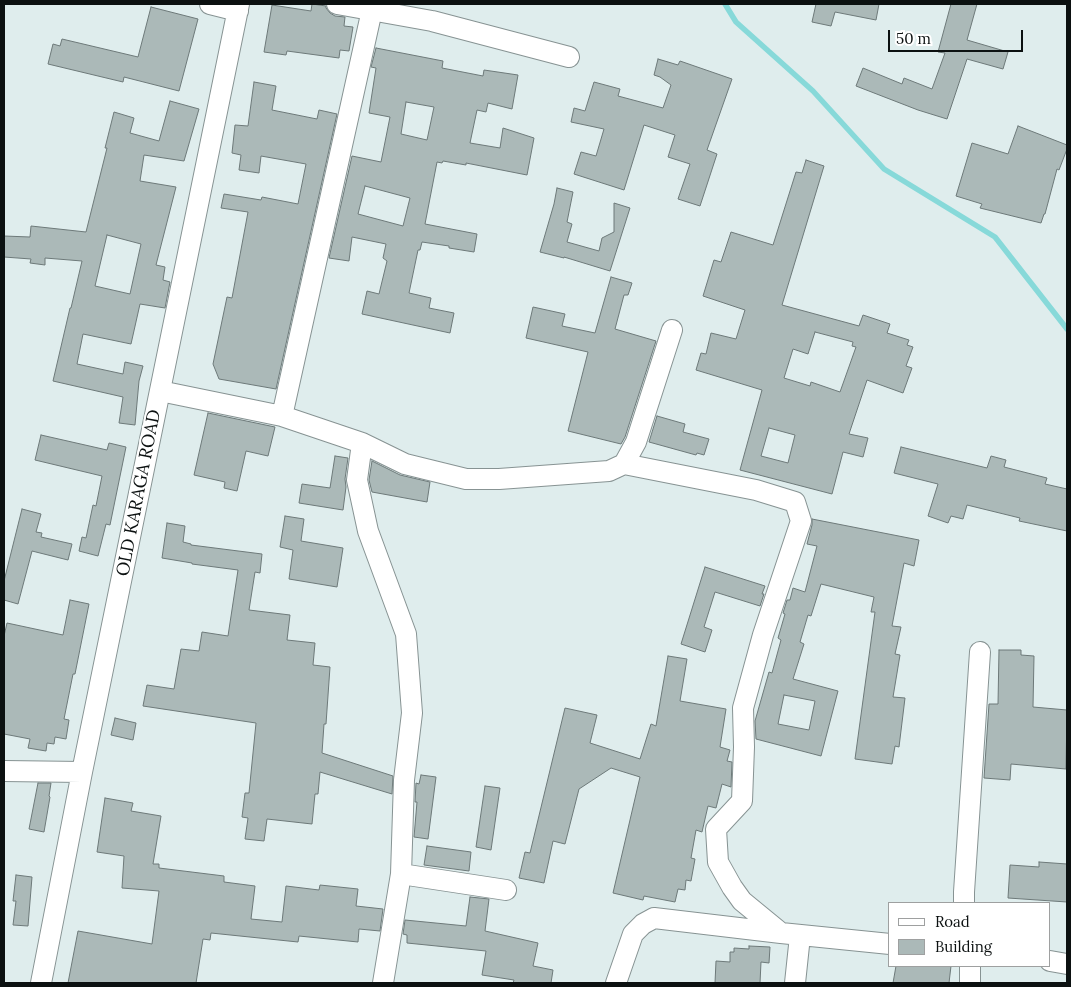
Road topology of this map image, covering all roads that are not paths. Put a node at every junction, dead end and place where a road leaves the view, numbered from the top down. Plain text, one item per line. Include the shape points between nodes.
1 (210, 4) edge
2 (337, 4) edge
3 (239, 7) edge
4 (372, 10) junction
5 (569, 57) dead end
6 (672, 330) dead end
7 (160, 390) junction
8 (282, 416) junction
9 (362, 443) junction
10 (624, 464) junction
11 (980, 652) dead end
12 (4, 771) edge
13 (82, 772) junction
14 (401, 874) junction
15 (506, 890) dead end
16 (964, 902) edge
17 (791, 935) junction
18 (888, 944) edge
19 (1051, 961) edge
20 (1067, 964) edge
21 (970, 967) edge
22 (41, 983) edge
23 (383, 983) edge
24 (616, 983) edge
25 (795, 983) edge
26 (970, 983) edge

1 - 3 street
2 - 4 street
3 - 7 street, OLD KARAGA ROAD
4 - 5 street via 432,21
4 - 8 street
6 - 10 street via 636,442
7 - 8 street
7 - 13 street, OLD KARAGA ROAD
8 - 9 street
9 - 10 street via 406,464 466,479 609,471
9 - 14 street via 357,480 368,531 406,634 412,713 404,780
10 - 17 street via 756,490 795,502 801,521 763,635 743,708 742,801 716,829 718,862 732,887 742,901
11 - 16 street
12 - 13 street
13 - 22 street, OLD KARAGA ROAD
14 - 15 street
14 - 23 street
17 - 18 street
17 - 24 street via 654,918 633,934
17 - 25 street
19 - 20 street
21 - 26 street

